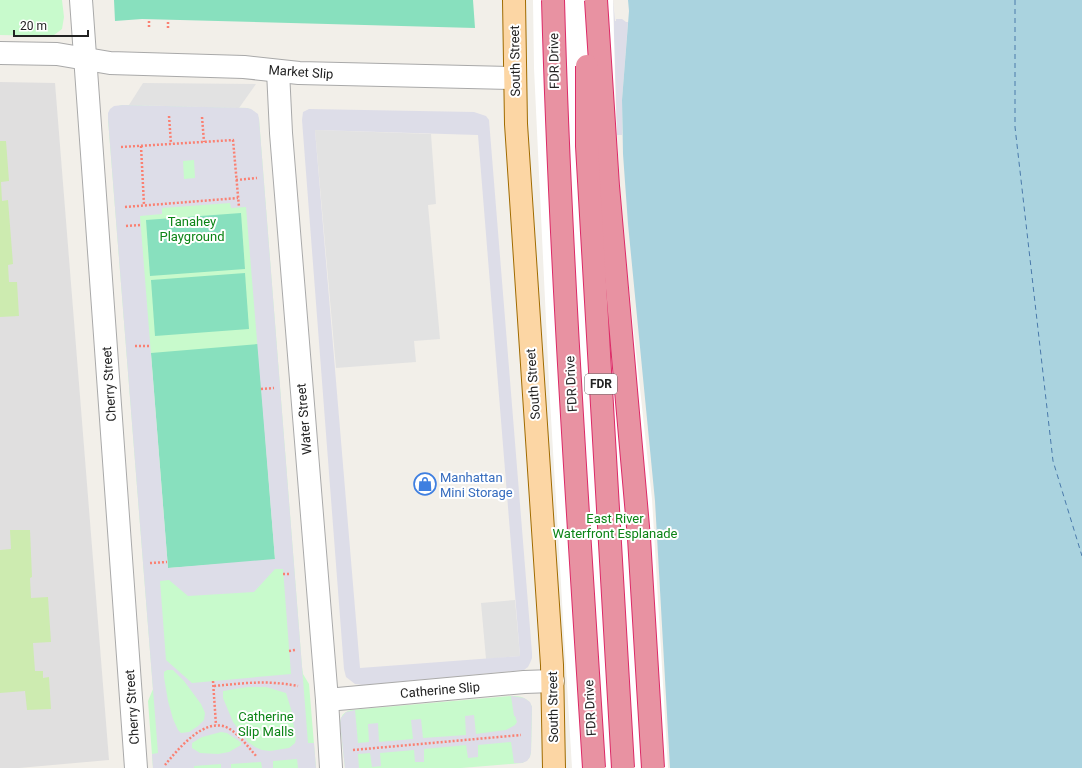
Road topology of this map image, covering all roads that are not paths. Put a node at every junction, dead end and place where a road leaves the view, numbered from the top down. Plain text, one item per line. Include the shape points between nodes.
1 (81, 0) edge
2 (514, 0) edge
3 (553, 0) edge
4 (590, 0) edge
5 (596, 0) edge
6 (0, 53) edge
7 (86, 60) junction
8 (278, 71) junction
9 (515, 78) junction
10 (552, 681) junction
11 (327, 700) junction
12 (136, 768) edge
13 (331, 768) edge
14 (554, 768) edge
15 (594, 768) edge
16 (623, 768) edge
17 (653, 768) edge

1 - 7 street, Cherry Street
2 - 9 main road, South Street
3 - 15 highway, FDR Drive / FDR, bridge via 563,252
4 - 16 highway, FDR, bridge via 587,146
5 - 17 highway, bridge via 608,186 639,538
6 - 7 street, Market Slip via 57,54
7 - 8 street, Market Slip via 244,67
7 - 12 street, Cherry Street
8 - 9 street, Market Slip
8 - 11 street, Water Street
9 - 10 main road, South Street
10 - 11 street, Catherine Slip
10 - 14 main road, South Street
11 - 13 street, Water Street

